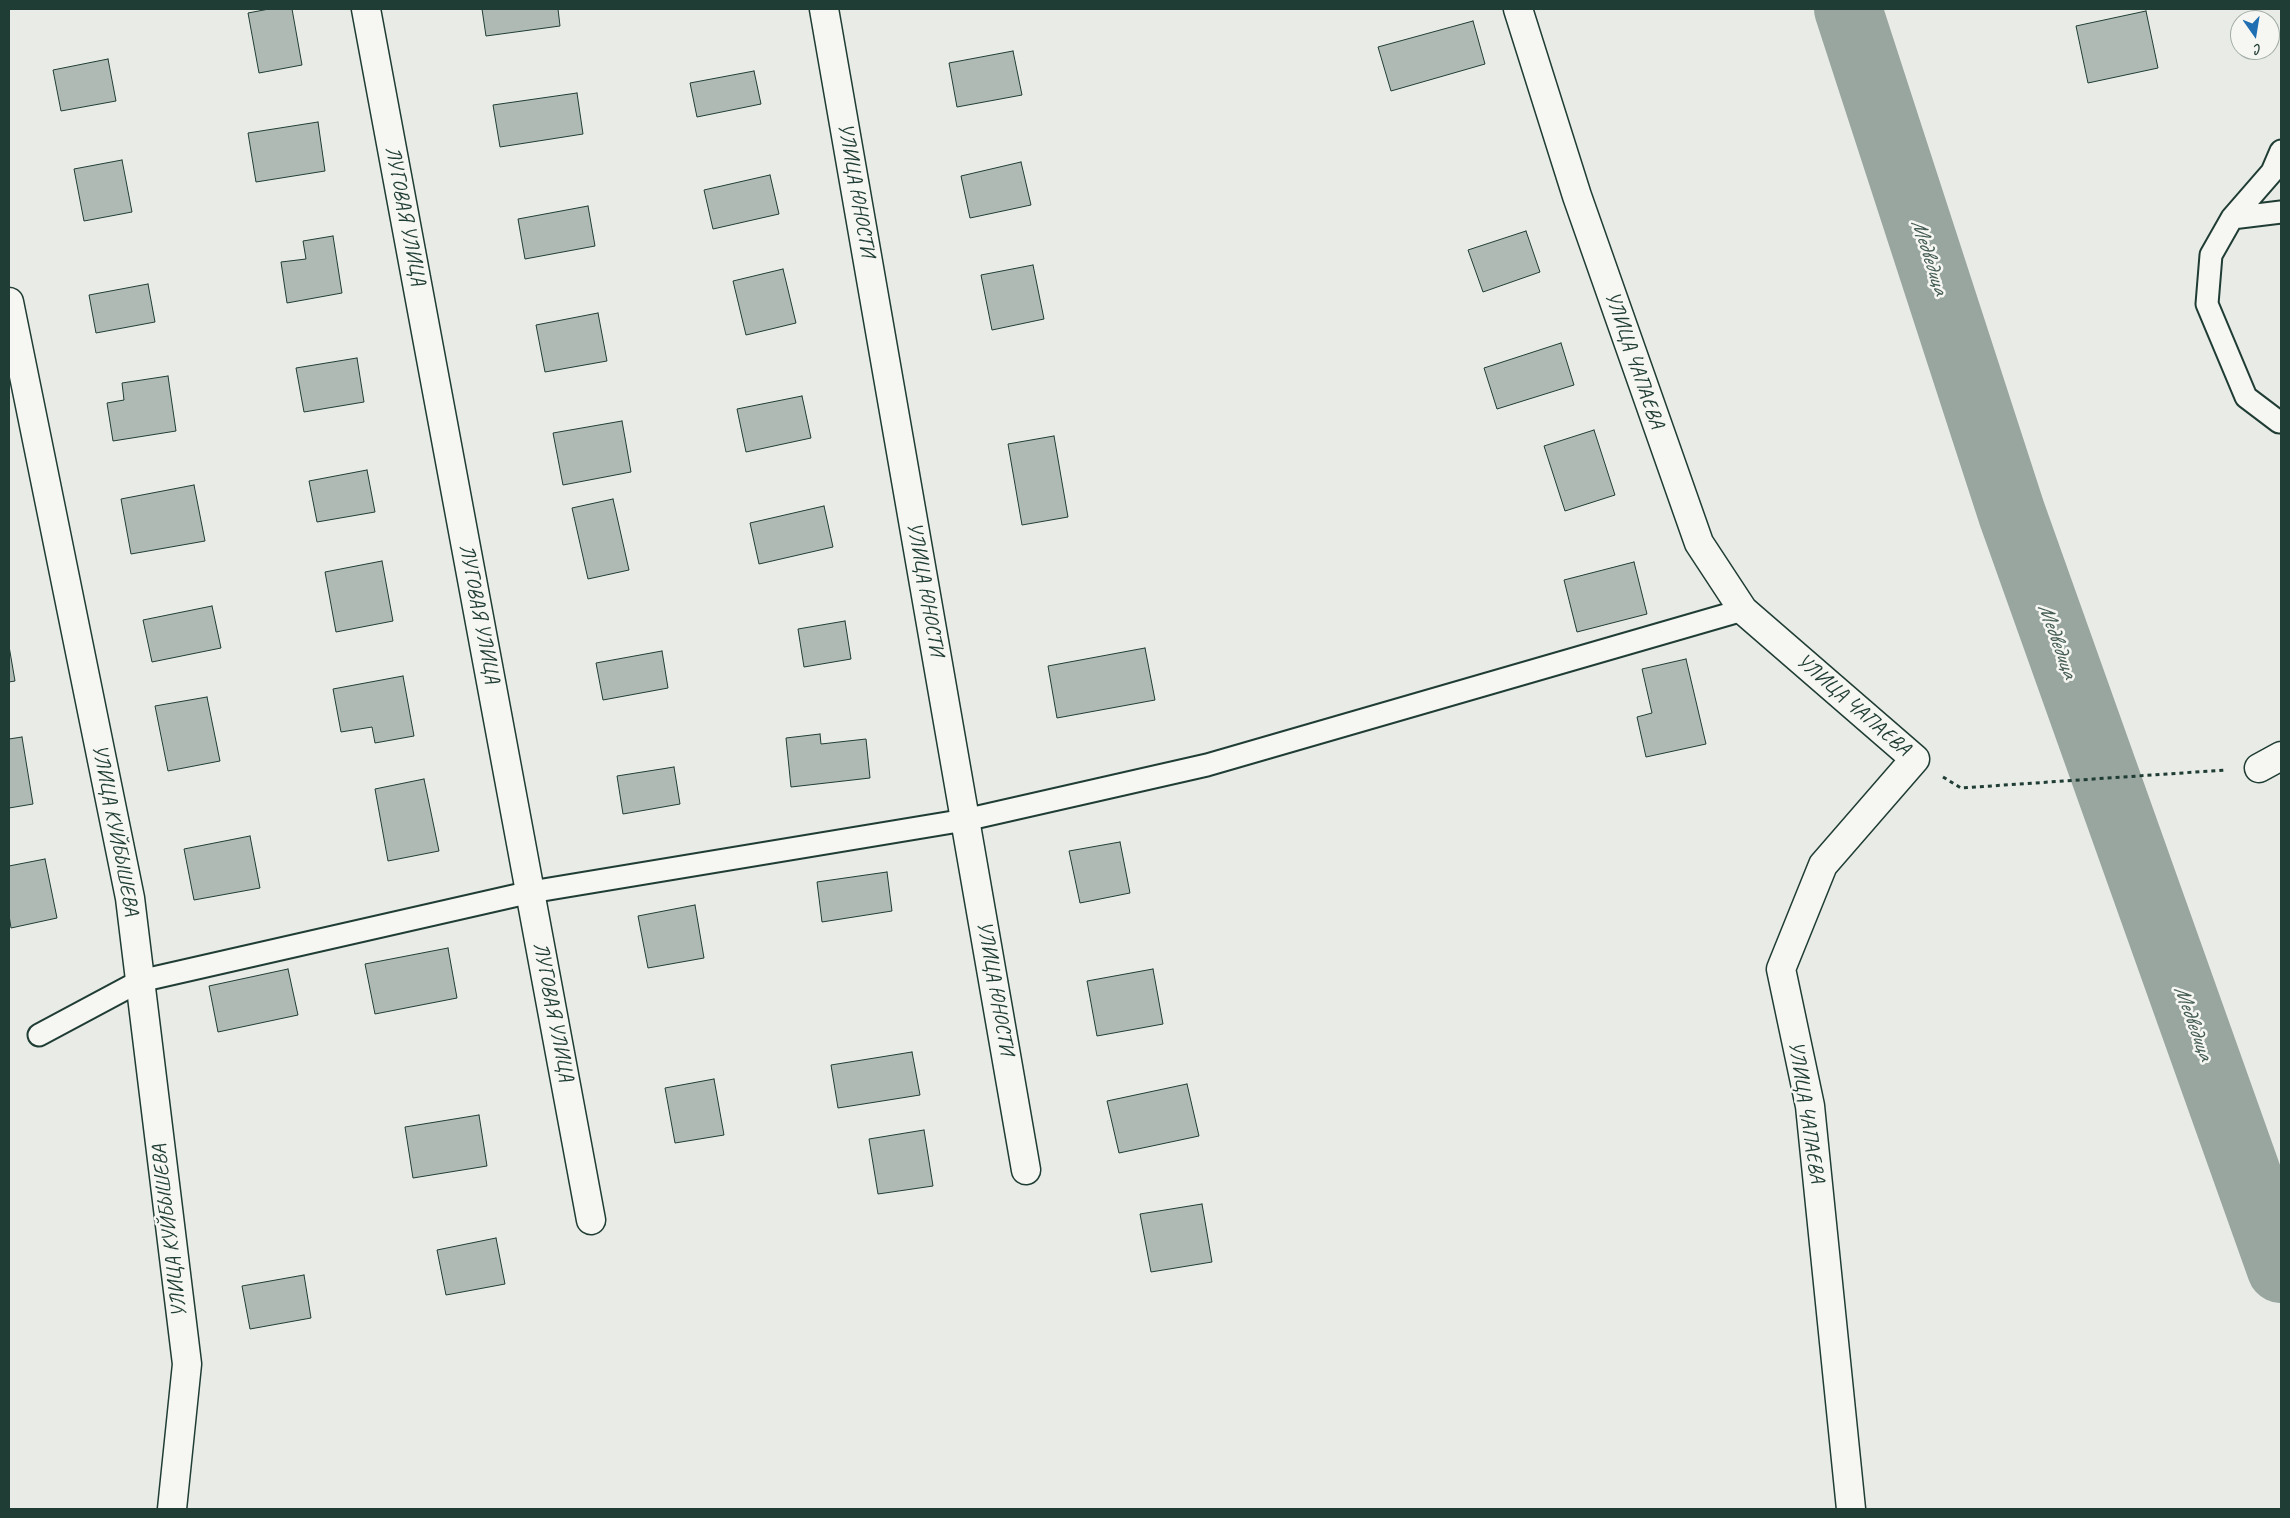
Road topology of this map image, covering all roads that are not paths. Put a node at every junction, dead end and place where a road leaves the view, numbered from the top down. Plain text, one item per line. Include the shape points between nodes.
1 (366, 9) edge
2 (824, 9) edge
3 (1518, 9) edge
4 (2281, 151) edge
5 (2281, 212) edge
6 (2232, 218) junction
7 (9, 302) edge
8 (2280, 422) dead end
9 (1743, 610) junction
10 (965, 820) junction
11 (531, 892) junction
12 (140, 981) junction
13 (39, 1035) dead end
14 (1026, 1170) dead end
15 (591, 1220) dead end
16 (172, 1509) edge
17 (1851, 1509) edge

1 - 11 street, ЛУГОВАЯ УЛИЦА
2 - 10 street, УЛИЦА ЮНОСТИ
3 - 9 street, УЛИЦА ЧАПАЕВА via 1577,196 1699,543
4 - 6 lane via 2272,172
5 - 6 lane
6 - 8 lane via 2211,255 2207,304 2246,397
7 - 12 street, УЛИЦА КУЙБЫШЕВА via 130,898
9 - 10 lane via 1206,765
9 - 17 street, УЛИЦА ЧАПАЕВА via 1915,759 1823,865 1781,969 1810,1106
10 - 11 lane
10 - 14 street, УЛИЦА ЮНОСТИ
11 - 12 lane
11 - 15 street, ЛУГОВАЯ УЛИЦА
12 - 13 lane
12 - 16 street, УЛИЦА КУЙБЫШЕВА via 187,1364

